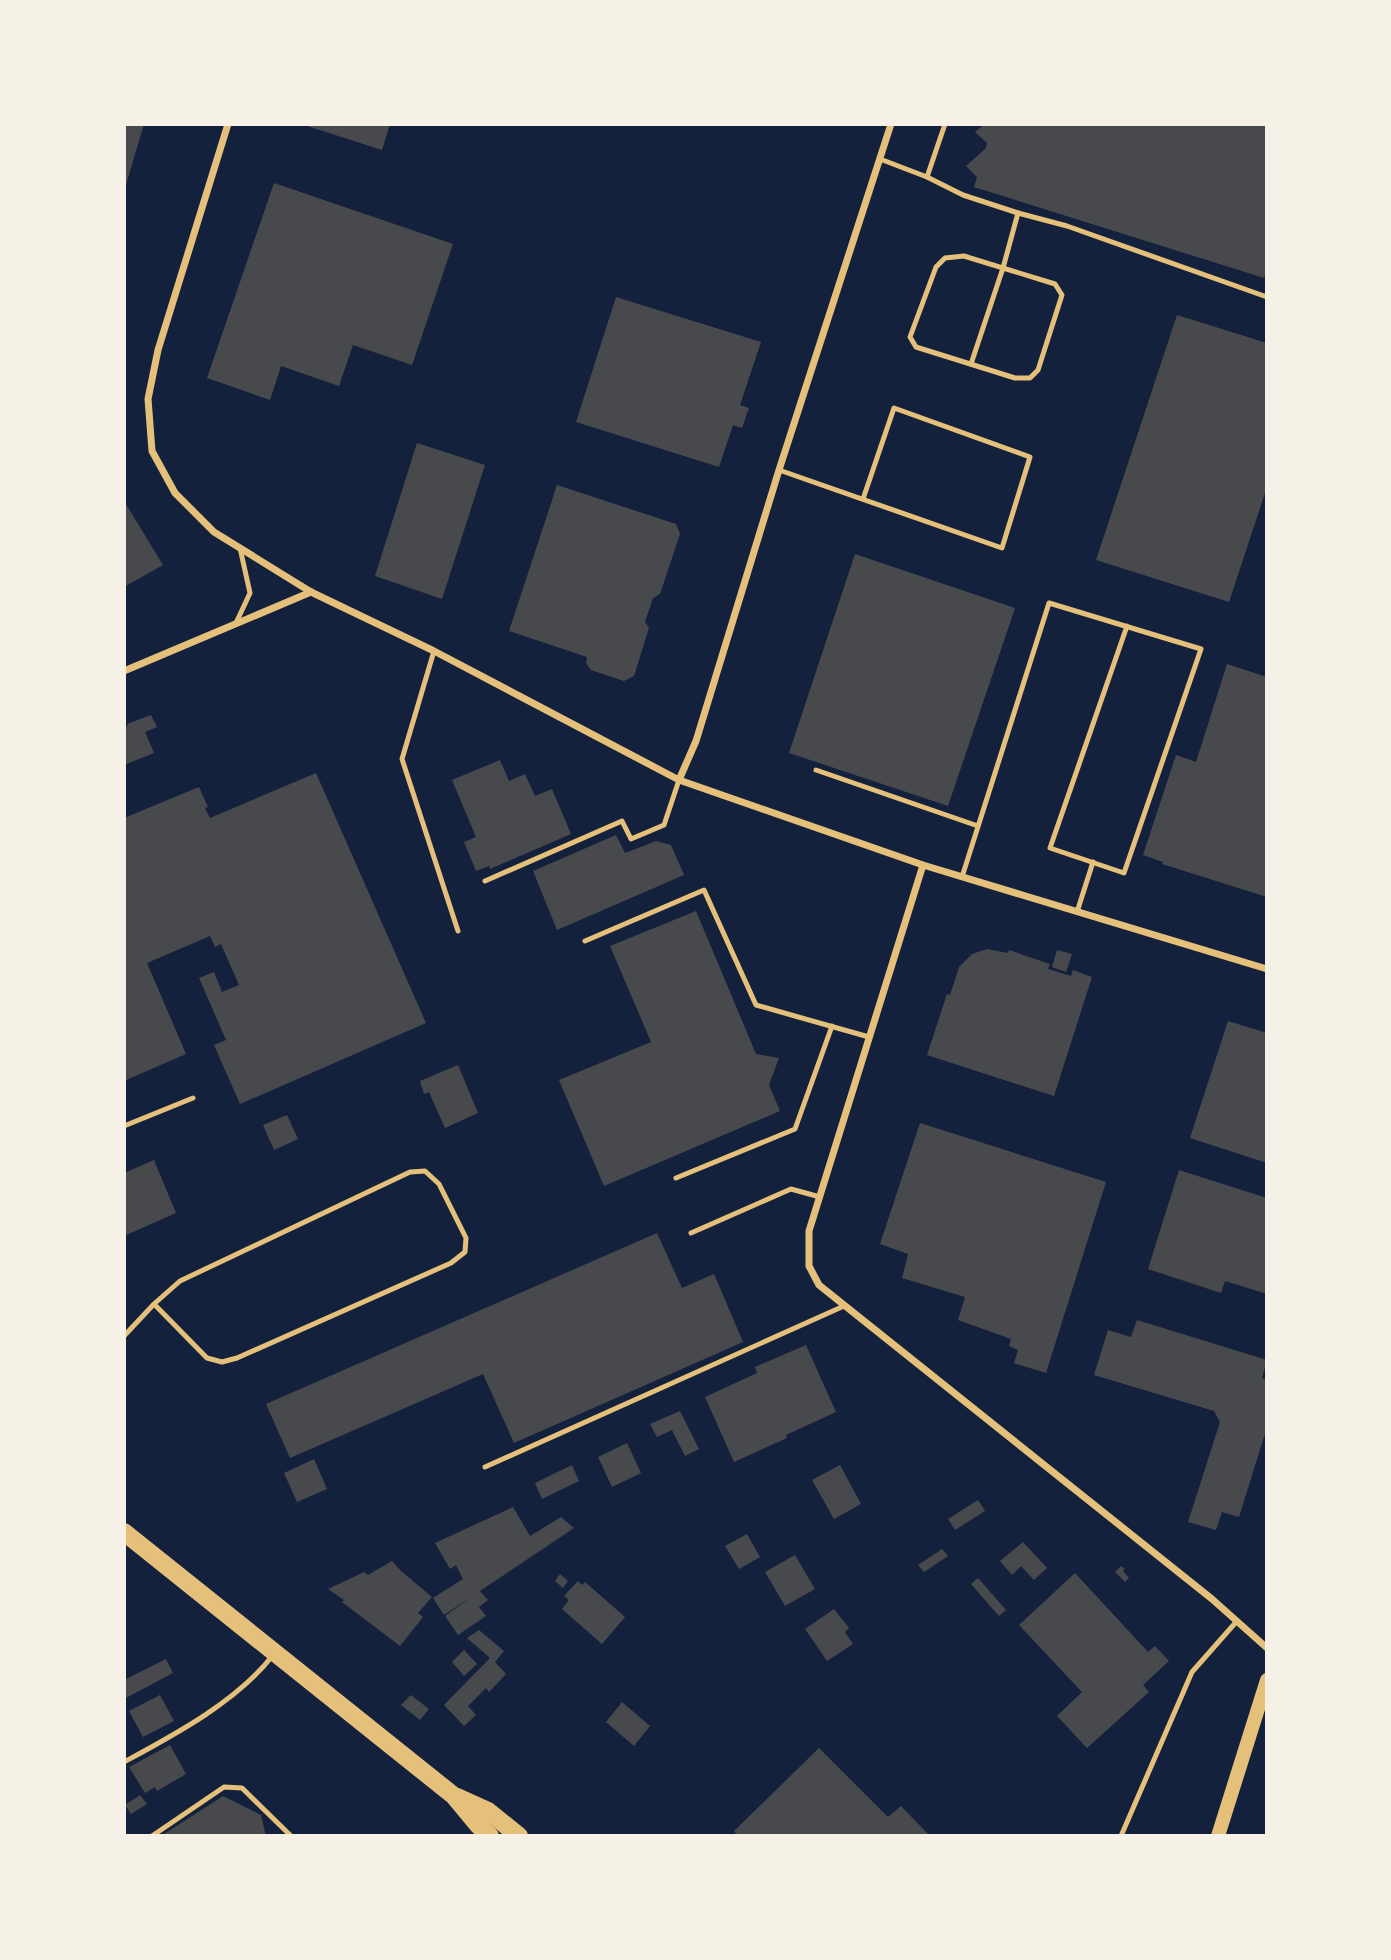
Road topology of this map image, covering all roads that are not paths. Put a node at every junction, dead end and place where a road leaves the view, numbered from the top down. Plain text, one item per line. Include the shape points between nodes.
1 (228, 124) edge
2 (891, 124) edge
3 (945, 124) edge
4 (880, 159) junction
5 (927, 177) junction
6 (1018, 213) junction
7 (1003, 268) junction
8 (1267, 298) edge
9 (971, 364) junction
10 (779, 470) junction
11 (863, 499) junction
12 (240, 548) junction
13 (311, 592) junction
14 (236, 623) junction
15 (1126, 626) junction
16 (434, 651) junction
17 (124, 671) edge
18 (816, 770) dead end
19 (679, 780) junction
20 (978, 826) junction
21 (1093, 862) junction
22 (923, 865) junction
23 (962, 877) junction
24 (485, 881) dead end
25 (1077, 912) junction
26 (458, 931) dead end
27 (585, 941) dead end
28 (1267, 969) edge
29 (832, 1026) junction
30 (869, 1037) junction
31 (193, 1098) dead end
32 (124, 1126) edge
33 (676, 1178) dead end
34 (820, 1196) junction
35 (691, 1234) dead end
36 (154, 1304) junction
37 (844, 1306) junction
38 (124, 1336) edge
39 (485, 1467) dead end
40 (124, 1532) edge
41 (1237, 1621) junction
42 (1267, 1648) edge
43 (275, 1653) junction
44 (1267, 1680) edge
45 (124, 1762) edge
46 (454, 1796) junction
47 (152, 1836) edge
48 (291, 1836) edge
49 (490, 1836) edge
50 (519, 1836) edge
51 (1121, 1836) edge
52 (1218, 1836) edge

1 - 12 street via 158,349 148,399 152,451 175,493 214,532
2 - 4 street
3 - 5 lane
4 - 5 lane
4 - 10 street
5 - 6 lane
6 - 7 lane
6 - 8 lane via 1067,226
7 - 9 lane
7 - 9 lane via 964,256 945,258 936,267 910,337 916,347
7 - 9 lane via 1055,284 1062,295 1038,370 1030,378 1015,378
10 - 11 lane
10 - 19 street via 696,741
11 - 11 lane via 894,408 1030,457 1002,548
12 - 13 street
12 - 14 lane via 250,593
13 - 14 street
13 - 16 street
14 - 17 street
15 - 20 lane via 1049,603
15 - 21 lane via 1050,848
15 - 21 lane via 1201,649 1124,873
16 - 19 street
16 - 26 lane via 402,759
18 - 20 lane
19 - 22 street
19 - 24 lane via 664,824 631,839 622,821
20 - 23 lane
21 - 25 lane
22 - 23 street
22 - 30 street
23 - 25 street
25 - 28 street
27 - 29 lane via 704,890 756,1005
29 - 30 lane
29 - 33 lane via 795,1129
30 - 34 street
31 - 32 lane
34 - 35 lane via 790,1189
34 - 37 street via 809,1231 808,1266 819,1285
36 - 36 lane via 180,1280 410,1172 425,1171 439,1184 466,1238 465,1252 451,1263 222,1362 207,1358
36 - 38 lane
37 - 39 lane
37 - 41 street
40 - 43 main road
41 - 42 street
41 - 51 lane via 1192,1672
43 - 45 lane via 232,1696
43 - 46 main road
44 - 52 main road
46 - 49 main road
46 - 50 main road via 488,1811
47 - 48 lane via 224,1787 242,1788

